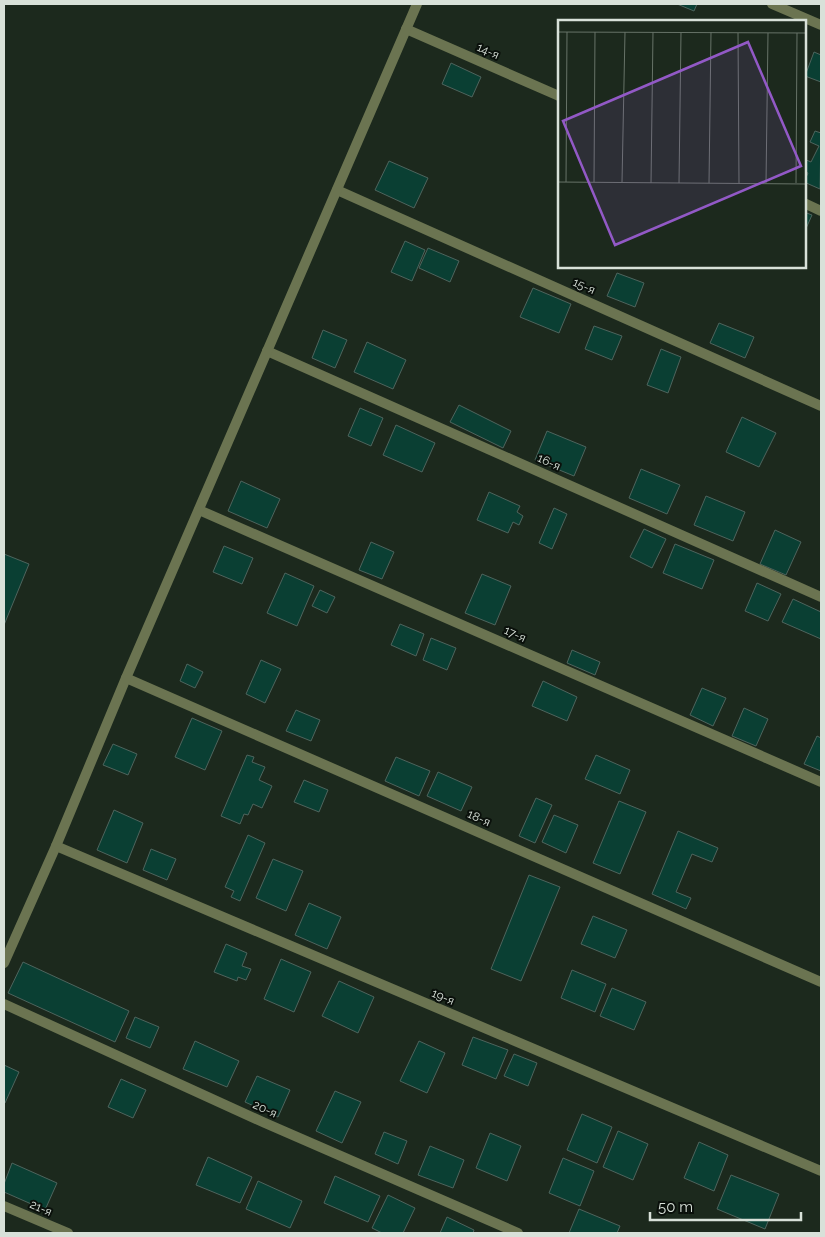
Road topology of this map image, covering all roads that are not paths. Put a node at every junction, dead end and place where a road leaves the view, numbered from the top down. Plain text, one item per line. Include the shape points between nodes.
1 (417, 4) edge
2 (772, 4) edge
3 (821, 25) edge
4 (406, 28) junction
5 (558, 96) edge
6 (337, 190) junction
7 (805, 203) edge
8 (821, 211) edge
9 (267, 351) junction
10 (821, 406) edge
11 (199, 510) junction
12 (821, 597) edge
13 (126, 678) junction
14 (821, 782) edge
15 (56, 846) junction
16 (4, 963) edge
17 (821, 982) edge
18 (4, 1004) edge
19 (821, 1171) edge
20 (4, 1206) edge
21 (68, 1233) edge
22 (518, 1233) edge

1 - 4 street
2 - 3 street
4 - 5 street, 14-я
4 - 6 street
6 - 9 street
6 - 10 street, 15-я
7 - 8 street
9 - 11 street
9 - 12 street, 16-я
11 - 13 street
11 - 14 street, 17-я
13 - 15 street
13 - 17 street, 18-я
15 - 16 street
15 - 19 street, 19-я
18 - 22 street, 20-я
20 - 21 street, 21-я

